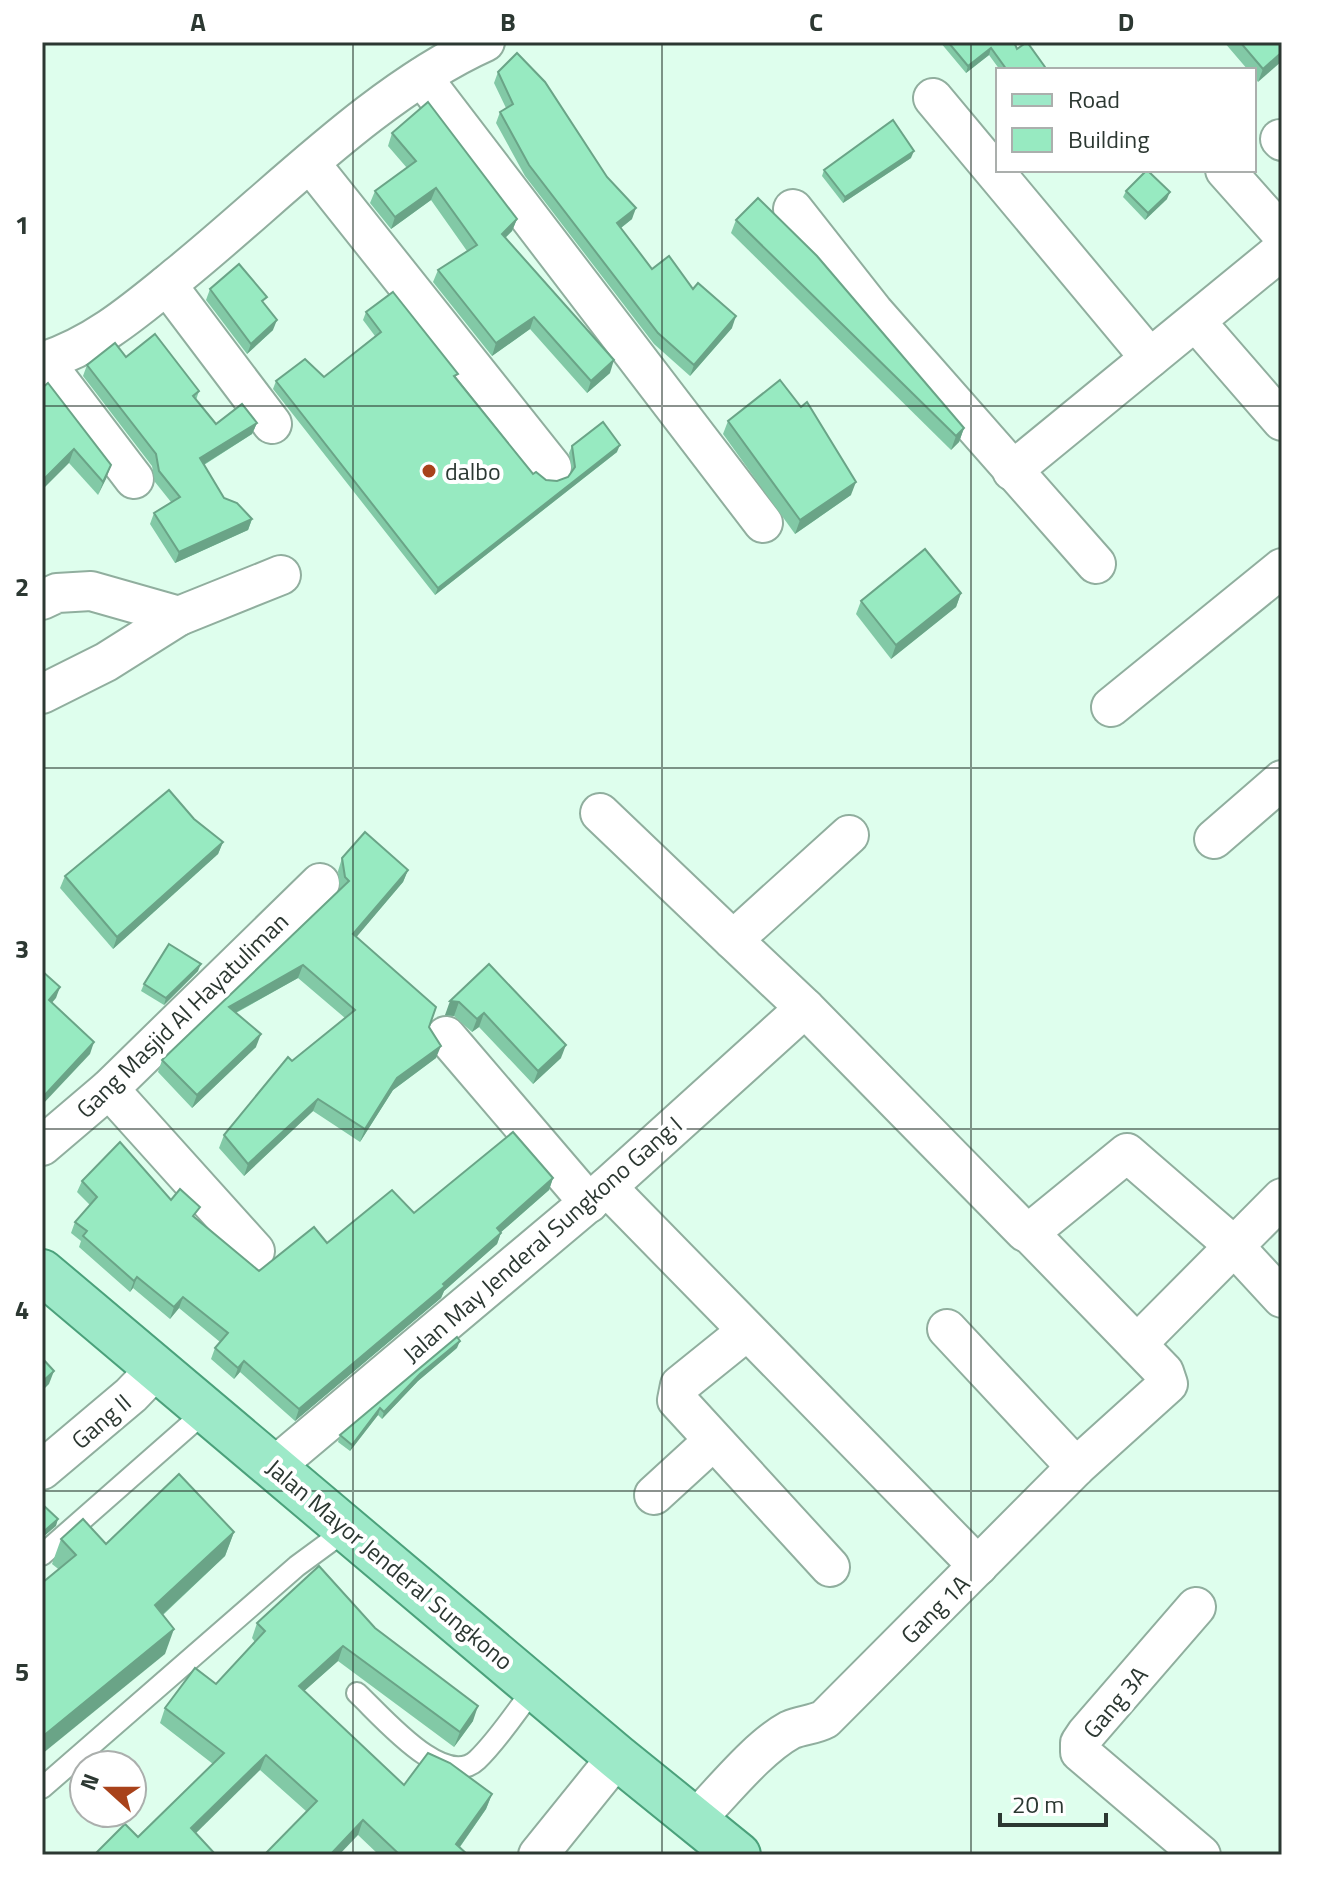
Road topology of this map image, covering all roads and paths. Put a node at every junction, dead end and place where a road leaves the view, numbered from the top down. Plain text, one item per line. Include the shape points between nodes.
1 (485, 42) edge
2 (422, 77) junction
3 (933, 98) dead end
4 (310, 163) junction
5 (1227, 172) edge
6 (793, 209) dead end
7 (1282, 234) edge
8 (1282, 250) edge
9 (167, 285) junction
10 (1196, 322) junction
11 (1150, 358) junction
12 (43, 362) edge
13 (1282, 421) edge
14 (272, 424) dead end
15 (552, 467) dead end
16 (1012, 471) junction
17 (134, 479) dead end
18 (763, 523) dead end
19 (1096, 564) dead end
20 (1282, 568) edge
21 (281, 575) dead end
22 (42, 600) edge
23 (179, 616) junction
24 (42, 694) edge
25 (1111, 707) dead end
26 (1282, 780) edge
27 (600, 813) dead end
28 (849, 835) dead end
29 (1214, 839) dead end
30 (320, 883) dead end
31 (733, 940) junction
32 (805, 1008) junction
33 (446, 1036) dead end
34 (109, 1089) junction
35 (42, 1146) edge
36 (598, 1195) junction
37 (1282, 1198) edge
38 (1029, 1233) junction
39 (1233, 1245) junction
40 (255, 1251) dead end
41 (42, 1272) edge
42 (1282, 1298) edge
43 (947, 1329) dead end
44 (747, 1331) junction
45 (1137, 1344) junction
46 (156, 1369) junction
47 (207, 1410) junction
48 (713, 1441) junction
49 (275, 1466) junction
50 (1076, 1467) junction
51 (42, 1470) edge
52 (654, 1495) dead end
53 (346, 1530) junction
54 (42, 1555) edge
55 (978, 1566) junction
56 (830, 1567) dead end
57 (1196, 1607) dead end
58 (536, 1686) junction
59 (357, 1693) dead end
60 (617, 1757) junction
61 (42, 1788) edge
62 (694, 1821) junction
63 (538, 1855) edge
64 (738, 1855) edge
65 (1201, 1855) edge

1 - 2 street
2 - 4 street
2 - 18 street
3 - 11 street
4 - 9 street
4 - 15 street
5 - 7 street
6 - 16 street
8 - 10 street
9 - 12 street via 98,338
9 - 14 street
10 - 11 street
10 - 13 street
11 - 16 street
12 - 17 street
16 - 19 street
20 - 25 street
21 - 23 street
22 - 23 street via 57,593 91,591
23 - 24 street
26 - 29 street
27 - 31 street
28 - 31 street
30 - 34 street, Gang Masjid Al Hayatuliman
31 - 32 street
32 - 36 street, Jalan May Jenderal Sungkono Gang I
32 - 38 street
33 - 36 street
34 - 35 street, Gang Masjid Al Hayatuliman
34 - 40 street
36 - 44 street
36 - 49 street, Jalan May Jenderal Sungkono Gang I
37 - 39 street
38 - 39 street via 1127,1153
38 - 45 street
39 - 42 street
39 - 45 street
41 - 46 main road, Jalan Mayor Jenderal Sungkono
43 - 50 street
44 - 48 street via 677,1390 677,1400
44 - 55 street
45 - 50 street, Gang 1A via 1164,1372 1168,1384
46 - 47 main road, Jalan Mayor Jenderal Sungkono
46 - 51 street, Gang II
47 - 49 main road, Jalan Mayor Jenderal Sungkono
47 - 54 lane
48 - 52 street
48 - 56 street
49 - 53 main road, Jalan Mayor Jenderal Sungkono
50 - 55 street, Gang 1A
53 - 58 main road, Jalan Mayor Jenderal Sungkono
53 - 61 lane via 297,1566
55 - 62 street, Gang 1A via 825,1719 773,1742
57 - 65 street, Gang 3A via 1086,1734 1080,1752
58 - 59 lane via 475,1763 457,1769 434,1762
58 - 60 main road, Jalan Mayor Jenderal Sungkono
60 - 62 main road, Jalan Mayor Jenderal Sungkono
60 - 63 street
62 - 64 main road, Jalan Mayor Jenderal Sungkono

